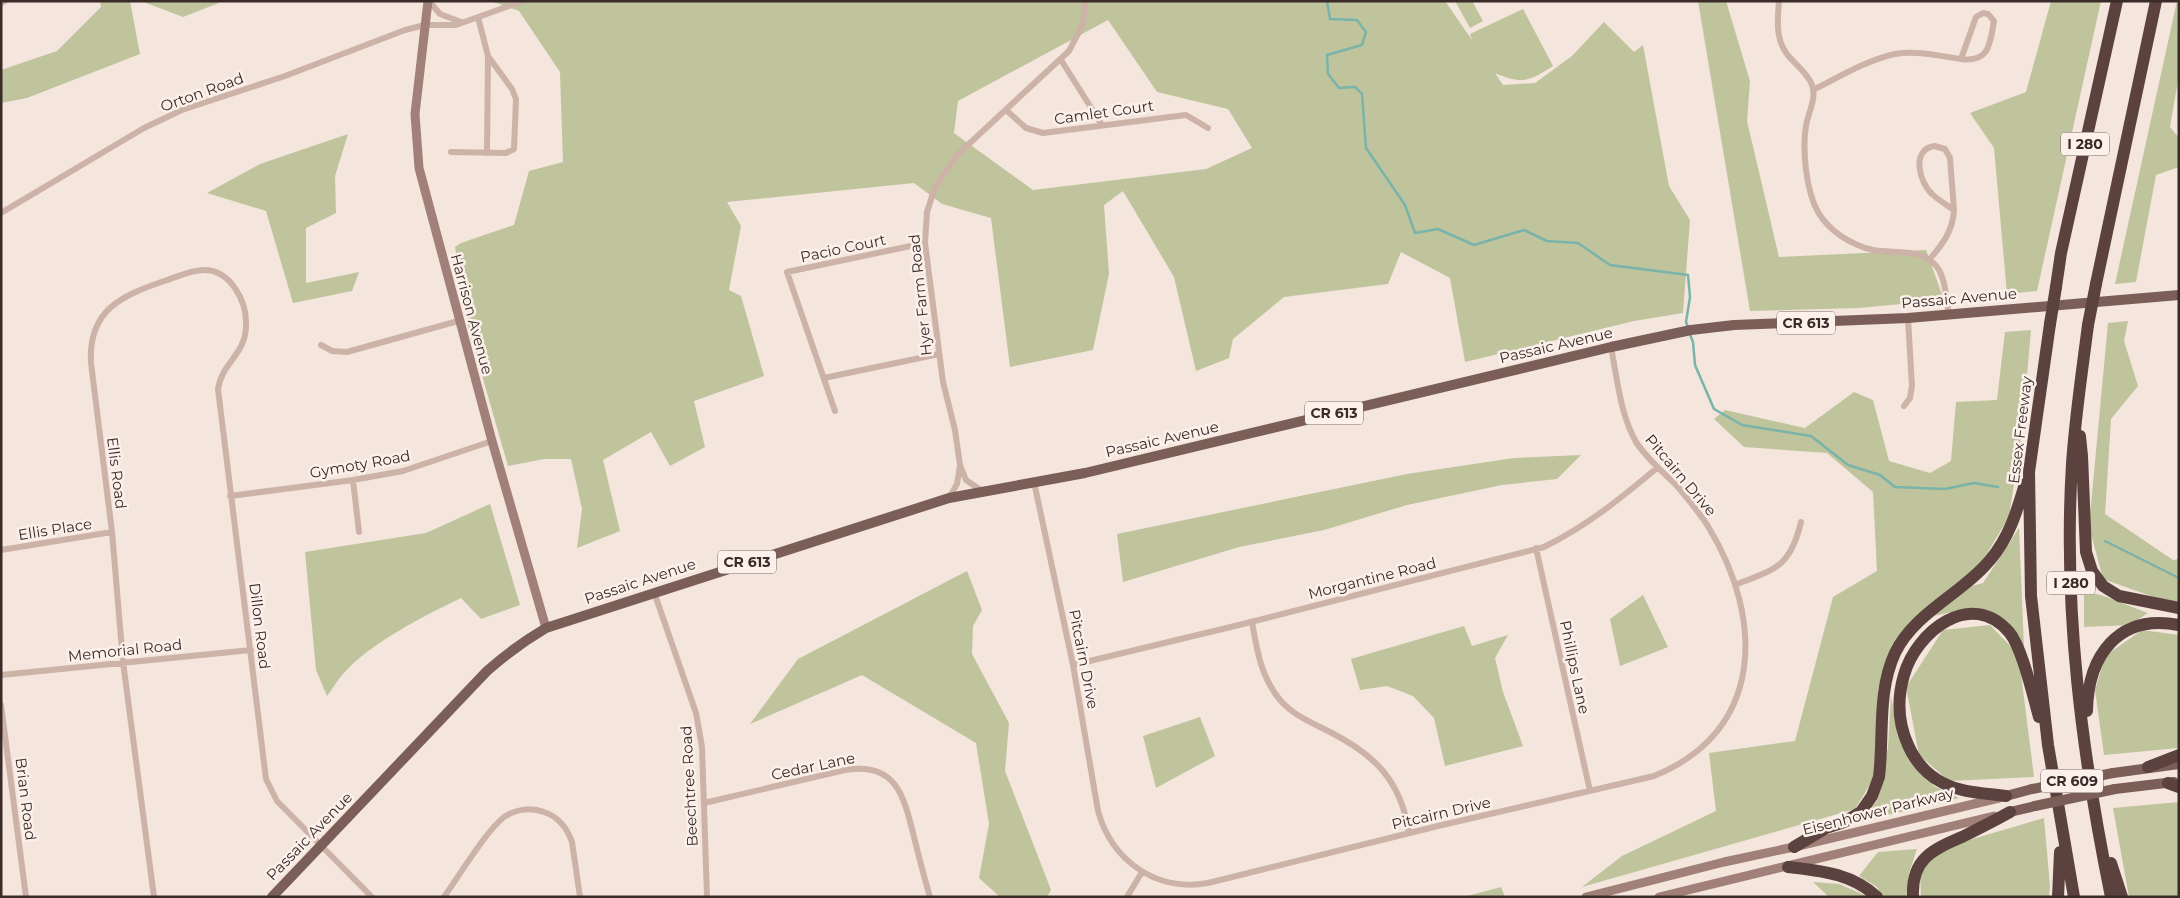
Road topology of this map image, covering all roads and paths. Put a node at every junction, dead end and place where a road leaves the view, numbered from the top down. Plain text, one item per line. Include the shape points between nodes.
1 (6, 1) edge
2 (428, 1) edge
3 (522, 1) edge
4 (1085, 1) edge
5 (1779, 1) edge
6 (2117, 1) edge
7 (1, 3) edge
8 (2156, 4) edge
9 (478, 17) junction
10 (462, 22) junction
11 (425, 26) junction
12 (488, 56) junction
13 (1961, 59) junction
14 (1061, 60) junction
15 (1813, 90) junction
16 (1006, 110) junction
17 (1102, 125) junction
18 (1208, 128) dead end
19 (451, 152) dead end
20 (487, 153) junction
21 (1954, 210) junction
22 (1, 213) edge
23 (925, 243) junction
24 (1929, 260) junction
25 (2179, 296) edge
26 (1949, 314) junction
27 (1908, 318) junction
28 (458, 321) junction
29 (321, 345) dead end
30 (1611, 347) junction
31 (939, 354) junction
32 (824, 378) junction
33 (218, 389) joint
34 (1904, 406) dead end
35 (835, 411) dead end
36 (2076, 414) junction
37 (492, 441) junction
38 (960, 465) junction
39 (1657, 468) junction
40 (2029, 472) junction
41 (354, 480) junction
42 (1034, 482) junction
43 (984, 492) junction
44 (230, 496) junction
45 (949, 498) junction
46 (1801, 522) dead end
47 (112, 532) junction
48 (359, 532) dead end
49 (1536, 548) junction
50 (1, 550) edge
51 (1735, 585) junction
52 (654, 592) junction
53 (2179, 608) edge
54 (1252, 622) junction
55 (2179, 625) edge
56 (546, 628) junction
57 (251, 650) junction
58 (123, 662) junction
59 (1073, 666) junction
60 (1, 675) edge
61 (1, 704) edge
62 (2048, 746) junction
63 (2086, 751) junction
64 (2179, 755) edge
65 (2179, 764) edge
66 (2148, 767) junction
67 (2175, 784) edge
68 (1590, 791) junction
69 (2006, 796) junction
70 (704, 803) junction
71 (2093, 807) junction
72 (2010, 812) junction
73 (2060, 822) junction
74 (1409, 833) junction
75 (321, 846) junction
76 (1794, 847) junction
77 (1788, 867) junction
78 (1142, 872) junction
79 (26, 897) edge
80 (154, 897) edge
81 (272, 897) edge
82 (372, 897) edge
83 (444, 897) edge
84 (580, 897) edge
85 (707, 897) edge
86 (930, 897) edge
87 (1127, 897) edge
88 (1586, 897) edge
89 (1659, 897) edge
90 (1877, 897) edge
91 (1913, 897) edge
92 (2058, 897) edge
93 (2074, 897) edge
94 (2111, 897) edge
95 (2122, 897) edge

1 - 7 street
2 - 10 street via 440,14
2 - 11 street, Harrison Avenue
3 - 9 street
4 - 14 street, Hyer Farm Road via 1080,31 1074,45
5 - 15 street via 1777,30 1788,56 1807,76
6 - 40 highway, Essex Freeway / I 280, bridge via 2061,253
8 - 36 highway, I 280, bridge via 2096,284
9 - 10 street
9 - 12 street
10 - 11 street
11 - 22 street, Orton Road via 405,30 285,76 182,110 144,128
11 - 28 street, Harrison Avenue via 415,114 416,144 419,168
12 - 20 street
12 - 20 street via 516,99 514,149 506,153
13 - 13 street via 1975,59 1989,48 1994,21 1988,14 1976,17
13 - 15 street via 1895,54
14 - 16 street, Hyer Farm Road
14 - 17 street
15 - 24 street via 1804,142 1816,210 1826,224 1853,243 1871,250 1912,252
16 - 17 street, Camlet Court via 1018,123 1036,132
16 - 23 street, Hyer Farm Road via 957,155 940,177 927,212
17 - 18 street, Camlet Court via 1186,115
19 - 20 street
21 - 21 street via 1950,158 1941,147 1929,147 1919,159 1926,187
21 - 24 street via 1951,229
23 - 31 street, Hyer Farm Road
23 - 32 street, Pacio Court via 787,272
24 - 26 street via 1942,276
25 - 26 main road, Passaic Avenue / CR 613
26 - 27 main road, Passaic Avenue / CR 613
27 - 30 main road, Passaic Avenue / CR 613 via 1734,325
27 - 34 street via 1912,386 1910,398
28 - 29 street via 347,352 332,351
28 - 37 street, Harrison Avenue
30 - 39 street, Pitcairn Drive via 1628,424 1636,441
30 - 42 main road, Passaic Avenue / CR 613 via 1093,471
31 - 32 street
31 - 38 street, Hyer Farm Road
32 - 35 street, Pacio Court
33 - 44 street, Dillon Road
33 - 47 street, Ellis Road via 222,373 241,348 246,323 241,299 222,275 202,270 132,292 104,314 94,334 90,356
36 - 53 highway via 2082,456 2086,552 2092,571 2103,586 2118,596
36 - 63 highway, I 280 via 2070,558 2072,624
37 - 41 street, Gymoty Road via 403,472
37 - 56 street, Harrison Avenue
38 - 43 street, Hyer Farm Road via 966,480
38 - 45 street, Hyer Farm Road via 957,484
39 - 49 street, Morgantine Road via 1588,522 1564,537
39 - 51 street, Pitcairn Drive via 1682,492 1709,528
40 - 62 highway, Essex Freeway / I 280 via 2031,596
40 - 76 highway via 2016,514 1997,551 1981,570 1916,624 1896,652 1883,697 1879,777 1868,804 1853,817
41 - 44 street, Gymoty Road
41 - 48 street
42 - 43 main road, Passaic Avenue / CR 613
42 - 59 street, Pitcairn Drive
43 - 45 main road, Passaic Avenue / CR 613
44 - 57 street, Dillon Road
45 - 52 main road, Passaic Avenue / CR 613
46 - 51 street via 1793,548 1778,567
47 - 50 street, Ellis Place
47 - 58 street, Ellis Road
49 - 54 street, Morgantine Road
49 - 68 street, Phillips Lane
51 - 68 street, Pitcairn Drive via 1746,626 1746,655 1739,691 1722,724 1698,750 1668,771
52 - 56 main road, Passaic Avenue / CR 613
52 - 70 street, Beechtree Road via 696,712 702,747
54 - 59 street, Morgantine Road
54 - 74 street via 1259,663 1274,692 1297,716 1353,744 1381,767 1400,798
55 - 63 highway via 2157,623 2137,627 2118,636 2103,651 2093,670 2088,694
56 - 75 main road, Passaic Avenue / CR 613 via 518,645 487,672
57 - 58 street, Memorial Road
57 - 75 street, Dillon Road via 268,786 277,801
58 - 60 street, Memorial Road
58 - 80 street, Ellis Road
59 - 78 street, Pitcairn Drive via 1101,821 1114,847
61 - 79 street, Brian Road
62 - 69 highway via 2019,651 2004,627 1985,616 1966,614 1949,619 1925,638 1908,664 1900,695 1902,730 1910,749 1925,770 1943,783 1966,791
62 - 73 highway, Essex Freeway / I 280
63 - 71 highway, I 280
64 - 66 highway
65 - 66 main road, Eisenhower Parkway / CR 609
66 - 69 main road, Eisenhower Parkway / CR 609, bridge
67 - 72 main road, CR 609, bridge via 2115,789
68 - 74 street, Pitcairn Drive
69 - 76 street, Eisenhower Parkway
70 - 85 street, Beechtree Road
70 - 86 street, Cedar Lane via 845,770 862,767 875,770 894,782 905,802
71 - 94 highway, I 280
71 - 95 highway
72 - 77 street
72 - 91 highway via 1933,850 1915,873
73 - 92 highway
73 - 93 highway, Essex Freeway / I 280
74 - 78 street, Pitcairn Drive via 1199,884 1170,883
75 - 81 main road, Passaic Avenue / CR 613
75 - 82 street, Dillon Road
76 - 88 street, Eisenhower Parkway
77 - 89 street
77 - 90 highway via 1841,875 1865,886
78 - 87 street
83 - 84 street via 499,822 514,812 532,809 557,819 569,833

